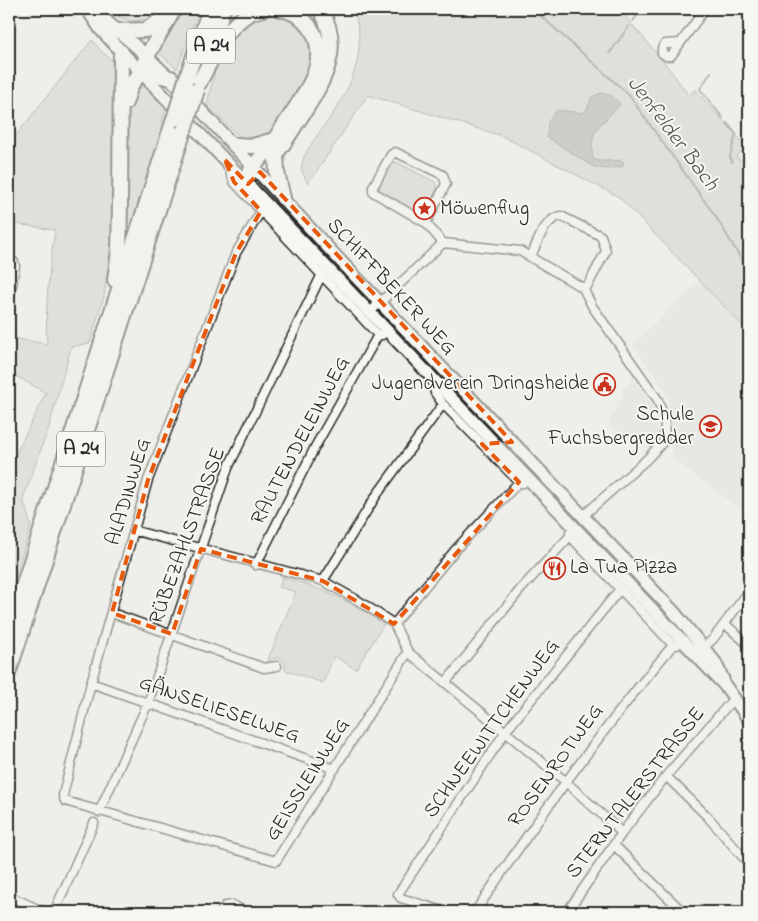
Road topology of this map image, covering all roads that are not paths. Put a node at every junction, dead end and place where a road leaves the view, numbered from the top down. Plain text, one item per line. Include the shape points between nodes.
1 (173, 9) edge
2 (210, 9) edge
3 (223, 9) edge
4 (263, 9) edge
5 (281, 9) edge
6 (320, 9) edge
7 (705, 9) edge
8 (90, 12) edge
9 (117, 31) junction
10 (680, 43) dead end
11 (122, 52) junction
12 (147, 56) junction
13 (141, 72) junction
14 (171, 78) junction
15 (194, 84) junction
16 (122, 120) junction
17 (274, 140) junction
18 (236, 146) junction
19 (276, 154) junction
20 (225, 160) junction
21 (257, 169) junction
22 (246, 182) junction
23 (283, 198) junction
24 (261, 211) junction
25 (426, 222) junction
26 (443, 243) junction
27 (530, 256) junction
28 (9, 258) edge
29 (321, 276) junction
30 (583, 288) junction
31 (380, 302) junction
32 (9, 303) edge
33 (370, 312) junction
34 (110, 315) junction
35 (390, 333) junction
36 (378, 335) junction
37 (432, 377) junction
38 (444, 404) junction
39 (494, 442) junction
40 (512, 442) junction
41 (531, 481) junction
42 (519, 482) junction
43 (583, 516) junction
44 (571, 522) junction
45 (136, 531) junction
46 (570, 536) junction
47 (202, 549) junction
48 (256, 565) junction
49 (323, 581) junction
50 (620, 589) junction
51 (749, 592) edge
52 (112, 613) junction
53 (394, 624) junction
54 (724, 624) junction
55 (9, 630) edge
56 (172, 634) junction
57 (678, 643) junction
58 (749, 645) edge
59 (699, 651) junction
60 (408, 652) junction
61 (277, 666) dead end
62 (9, 672) edge
63 (91, 682) junction
64 (446, 682) junction
65 (734, 698) junction
66 (148, 704) junction
67 (749, 720) edge
68 (506, 732) junction
69 (335, 770) junction
70 (666, 776) junction
71 (565, 781) junction
72 (62, 795) joint
73 (99, 812) junction
74 (94, 823) dead end
75 (622, 833) junction
76 (614, 845) junction
77 (749, 864) edge
78 (9, 896) edge
79 (44, 912) edge
80 (54, 912) edge
81 (221, 912) edge
82 (246, 912) edge
83 (446, 912) edge
84 (475, 912) edge
85 (568, 912) edge
86 (683, 912) edge

1 - 9 highway via 160,23 146,30
1 - 12 highway
2 - 15 highway, A 24
3 - 15 highway, A 24
4 - 15 highway via 248,14 232,27
5 - 17 highway via 295,14 310,27 318,54 312,81
6 - 19 highway via 331,35 327,72
7 - 10 street
8 - 9 main road, SCHIFFBEKER WEG
8 - 11 main road, SCHIFFBEKER WEG via 101,30
9 - 12 main road, SCHIFFBEKER WEG
11 - 13 main road, SCHIFFBEKER WEG
11 - 16 highway
12 - 13 highway
12 - 14 main road, SCHIFFBEKER WEG
13 - 14 highway
13 - 16 highway via 131,85
13 - 20 main road, SCHIFFBEKER WEG
14 - 18 main road, SCHIFFBEKER WEG
15 - 34 highway, A 24, bridge via 174,119
15 - 62 highway, A 24, bridge via 184,130
16 - 34 highway via 119,251
17 - 18 highway via 253,146
17 - 21 highway
18 - 21 main road, SCHIFFBEKER WEG
19 - 21 highway
19 - 23 highway
20 - 22 main road, SCHIFFBEKER WEG
20 - 24 street, SCHIFFBEKER WEG via 234,182
21 - 22 highway
21 - 23 main road, SCHIFFBEKER WEG
22 - 33 main road, SCHIFFBEKER WEG
23 - 31 main road, SCHIFFBEKER WEG
24 - 29 street, SCHIFFBEKER WEG
24 - 45 street, ALADINWEG via 236,253 223,285 148,480
25 - 25 street via 446,180 443,175 396,152 391,155 374,192
25 - 26 street
26 - 27 street via 520,251
26 - 31 street
27 - 30 street
27 - 30 street via 548,223 561,216 600,236 606,251 588,285
28 - 32 street via 15,266
29 - 36 street, SCHIFFBEKER WEG
29 - 47 street, RÜBEZAHLSTRASSE via 235,452
30 - 43 street via 592,306 658,400 665,421 664,441
31 - 33 street
31 - 40 main road, SCHIFFBEKER WEG
33 - 35 main road, SCHIFFBEKER WEG
34 - 55 highway, A 24
35 - 36 street, SCHIFFBEKER WEG
35 - 37 main road, SCHIFFBEKER WEG
36 - 48 street, RAUTENDELEINWEG via 315,447
37 - 38 street, SCHIFFBEKER WEG via 435,393
37 - 39 main road, SCHIFFBEKER WEG
38 - 42 street, SCHIFFBEKER WEG
38 - 49 street via 376,496
39 - 40 main road
39 - 41 main road, SCHIFFBEKER WEG
40 - 43 main road, SCHIFFBEKER WEG
41 - 42 street
41 - 44 main road, SCHIFFBEKER WEG
42 - 53 street via 456,549
43 - 44 main road
43 - 59 main road, SCHIFFBEKER WEG via 674,612
44 - 46 street
44 - 57 main road, SCHIFFBEKER WEG
45 - 47 street
45 - 52 street, ALADINWEG
46 - 50 street, SCHIFFBEKER WEG
46 - 64 street via 520,590
47 - 48 street
47 - 56 street, RÜBEZAHLSTRASSE
48 - 49 street
49 - 53 street
50 - 57 street, SCHIFFBEKER WEG
50 - 68 street, SCHNEEWITTCHENWEG
51 - 54 street
52 - 56 street
52 - 63 street, ALADINWEG
53 - 60 street
54 - 58 street
54 - 59 street
56 - 61 street via 264,668
56 - 66 street, RÜBEZAHLSTRASSE
57 - 59 main road, SCHIFFBEKER WEG
57 - 71 street, ROSENROTWEG via 618,712
59 - 65 main road, SCHIFFBEKER WEG via 714,662
60 - 64 street
60 - 69 street, GEISSLEINWEG
63 - 66 street, GÄNSELIESELWEG
63 - 72 street, ALADINWEG
64 - 68 street
65 - 67 main road, SCHIFFBEKER WEG
65 - 70 street, STERNTALERSTRASSE
66 - 69 street, GÄNSELIESELWEG
66 - 73 street, RÜBEZAHLSTRASSE
68 - 71 street
68 - 83 street, SCHNEEWITTCHENWEG via 398,894 401,898
69 - 73 street, GEISSLEINWEG via 276,861
70 - 75 street, STERNTALERSTRASSE
70 - 77 street via 708,816
71 - 75 street
71 - 84 street, ROSENROTWEG
72 - 73 street, GEISSLEINWEG via 65,801
74 - 80 street
75 - 76 street, STERNTALERSTRASSE
76 - 85 street, STERNTALERSTRASSE
76 - 86 street
78 - 79 street
81 - 82 street via 225,906 233,905

